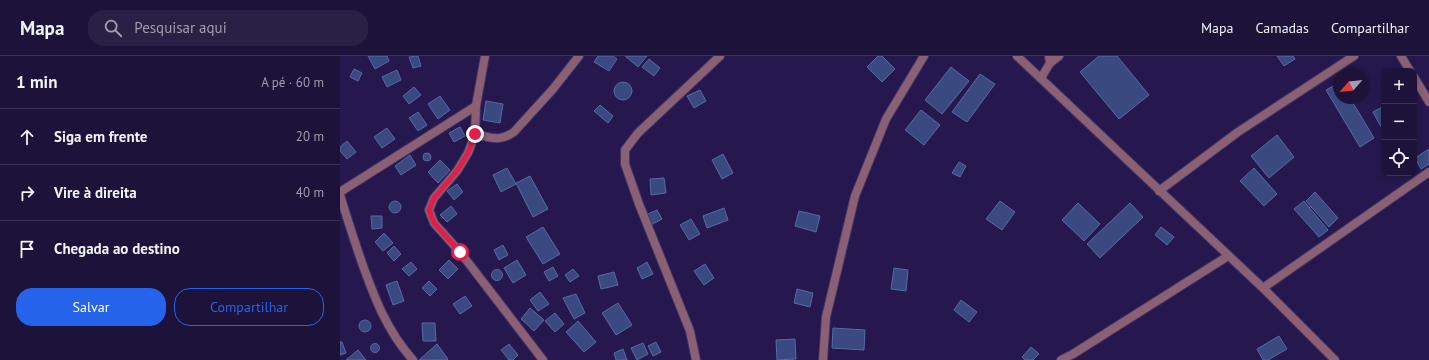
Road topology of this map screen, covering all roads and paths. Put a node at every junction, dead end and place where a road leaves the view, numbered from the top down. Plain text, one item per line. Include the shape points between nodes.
1 (485, 56) edge
2 (579, 56) edge
3 (720, 56) edge
4 (924, 56) edge
5 (1017, 56) edge
6 (1059, 56) edge
7 (1354, 56) edge
8 (1401, 56) edge
9 (1049, 59) edge
10 (1408, 68) edge
11 (1041, 78) junction
12 (1417, 82) edge
13 (1429, 102) edge
14 (476, 106) junction
15 (475, 134) junction
16 (1429, 172) edge
17 (1159, 191) junction
18 (340, 192) edge
19 (340, 196) edge
20 (1228, 256) junction
21 (1263, 288) junction
22 (1073, 357) edge
23 (413, 360) edge
24 (543, 360) edge
25 (696, 360) edge
26 (822, 360) edge
27 (1061, 360) edge
28 (1335, 360) edge

1 - 14 street
2 - 15 street via 514,132 498,139
3 - 25 street via 638,133 625,150 625,164 690,331
4 - 26 street via 886,119 855,196 826,317
5 - 11 street
6 - 9 street
7 - 17 street via 1238,132
8 - 10 street
9 - 11 street
11 - 17 street
12 - 13 street
14 - 15 street
14 - 18 street
15 - 24 street via 468,153 457,171 434,198 429,210 434,223 460,252
16 - 21 street
17 - 20 street
19 - 23 street via 375,299 387,324
20 - 21 street
20 - 22 street
21 - 28 street
22 - 27 street

